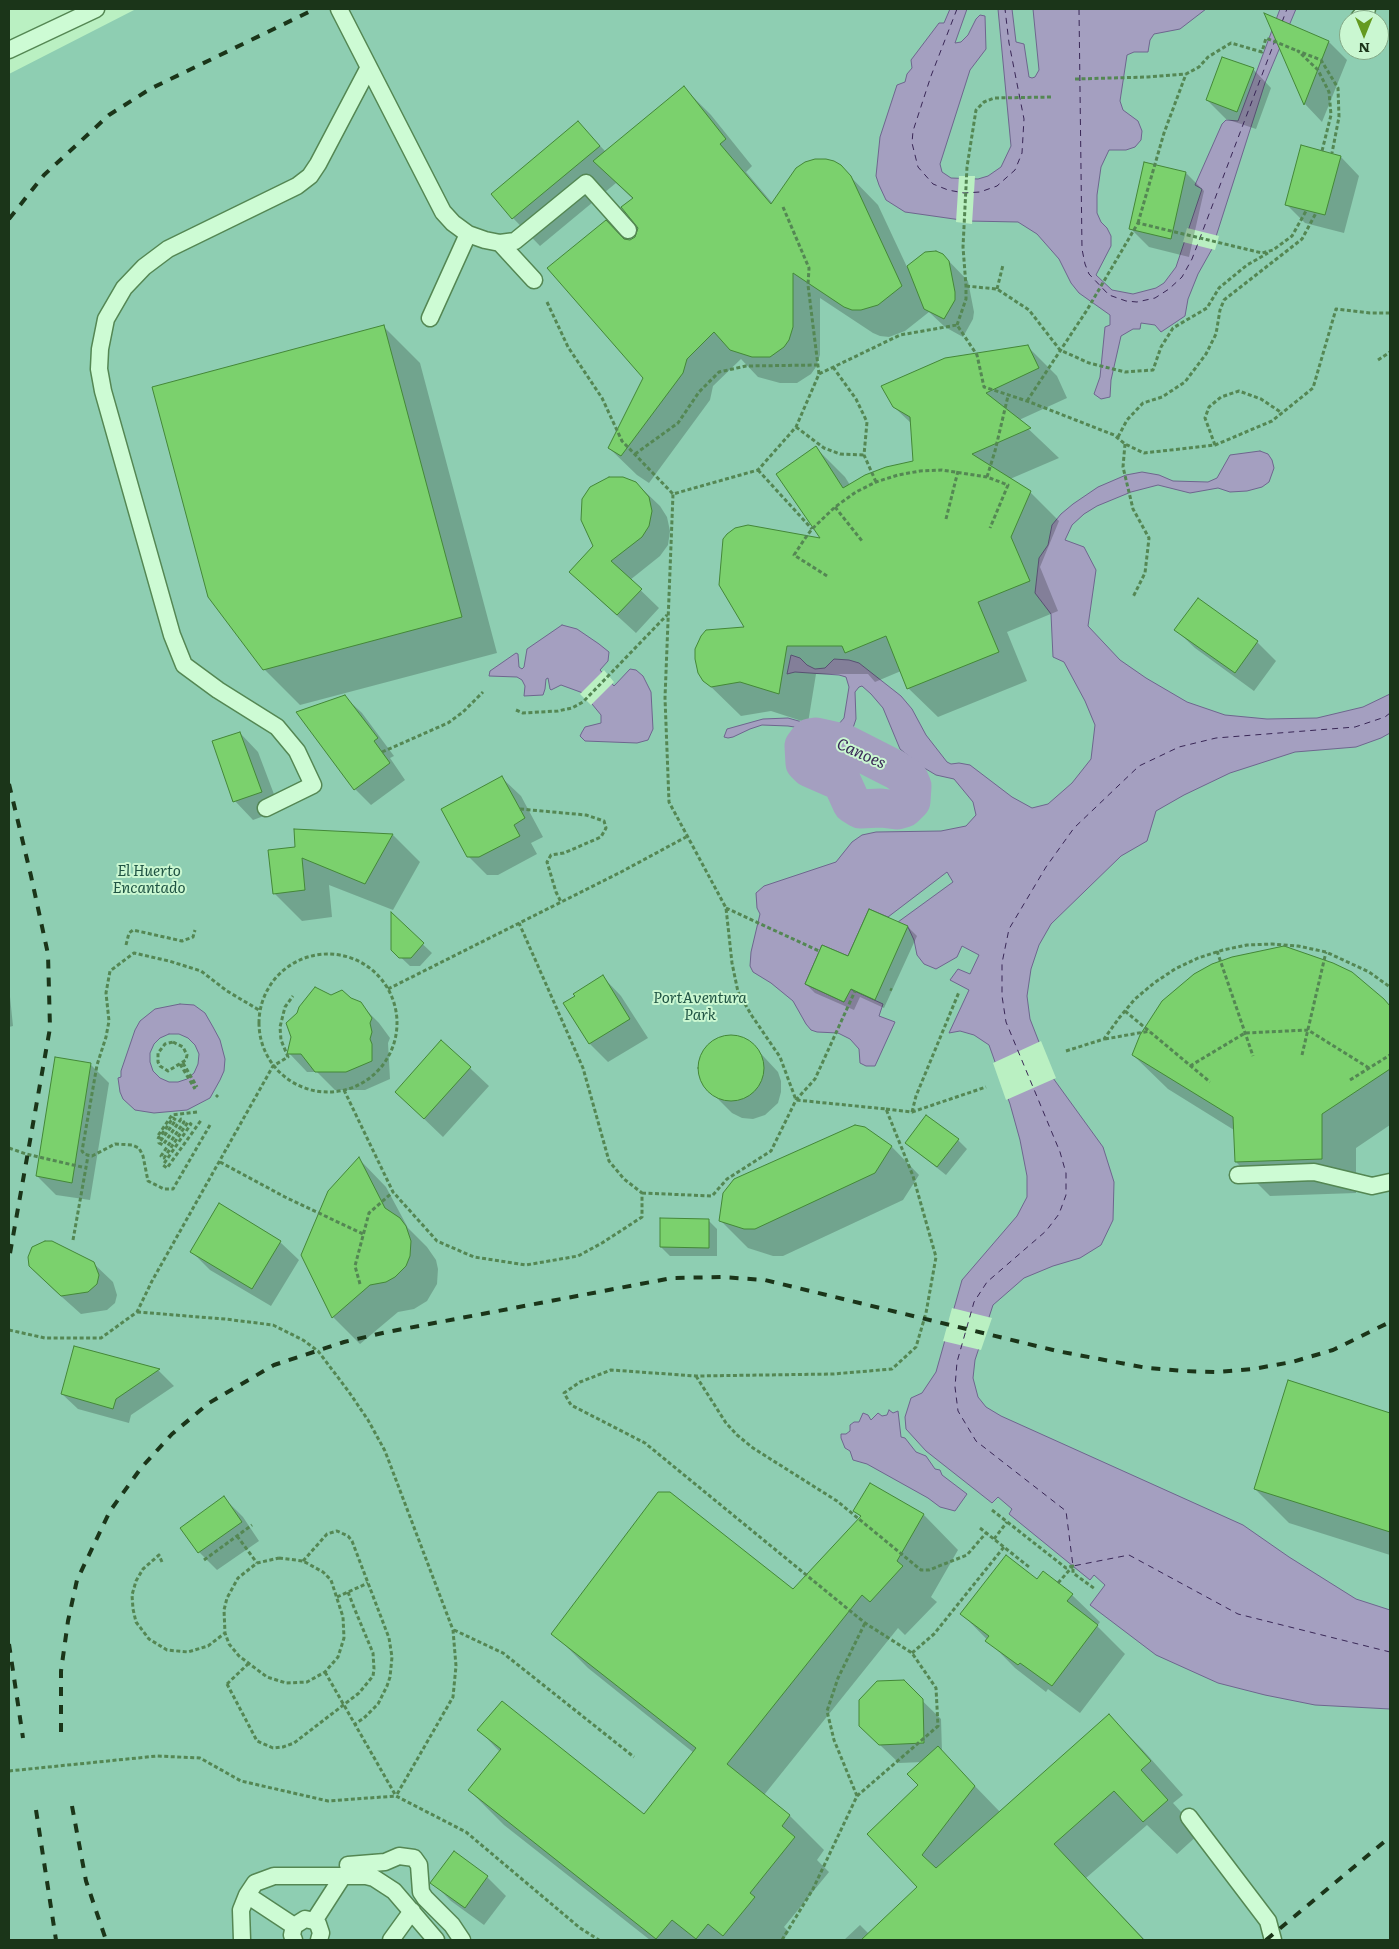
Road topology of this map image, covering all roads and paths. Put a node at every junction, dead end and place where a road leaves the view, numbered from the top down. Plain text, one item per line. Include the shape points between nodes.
1 (96, 9) edge
2 (339, 9) edge
3 (9, 50) edge
4 (1298, 51) junction
5 (368, 69) junction
6 (1186, 74) junction
7 (1075, 79) dead end
8 (1052, 97) dead end
9 (1322, 151) dead end
10 (1332, 153) dead end
11 (784, 207) dead end
12 (1306, 211) dead end
13 (1316, 213) dead end
14 (1138, 223) junction
15 (628, 230) dead end
16 (468, 234) junction
17 (500, 243) junction
18 (1273, 250) junction
19 (1003, 265) dead end
20 (534, 280) dead end
21 (966, 286) junction
22 (996, 289) junction
23 (546, 302) dead end
24 (1390, 313) edge
25 (430, 318) dead end
26 (957, 325) junction
27 (1060, 350) junction
28 (1390, 352) edge
29 (1378, 360) dead end
30 (819, 364) junction
31 (833, 367) junction
32 (820, 374) junction
33 (1008, 396) junction
34 (1026, 401) junction
35 (1282, 413) junction
36 (796, 428) junction
37 (1116, 436) junction
38 (1126, 444) junction
39 (1215, 445) junction
40 (635, 454) junction
41 (864, 455) junction
42 (758, 470) junction
43 (958, 472) junction
44 (987, 477) junction
45 (876, 482) junction
46 (674, 494) junction
47 (835, 507) junction
48 (946, 519) dead end
49 (990, 528) dead end
50 (812, 529) junction
51 (862, 541) dead end
52 (827, 576) dead end
53 (1133, 597) dead end
54 (667, 615) junction
55 (482, 692) dead end
56 (516, 710) dead end
57 (382, 752) dead end
58 (266, 808) dead end
59 (520, 809) dead end
60 (686, 837) junction
61 (561, 902) junction
62 (726, 908) junction
63 (519, 924) junction
64 (195, 930) dead end
65 (126, 945) dead end
66 (820, 951) dead end
67 (1216, 951) junction
68 (1326, 952) junction
69 (1390, 987) edge
70 (388, 989) junction
71 (855, 991) dead end
72 (959, 992) dead end
73 (293, 996) dead end
74 (259, 1010) junction
75 (1125, 1011) junction
76 (1308, 1030) junction
77 (1151, 1031) junction
78 (1245, 1033) junction
79 (1104, 1039) junction
80 (1066, 1051) dead end
81 (1302, 1055) dead end
82 (1390, 1055) edge
83 (1253, 1056) dead end
84 (181, 1063) junction
85 (273, 1066) junction
86 (1190, 1066) junction
87 (1369, 1068) junction
88 (1350, 1080) dead end
89 (1210, 1082) dead end
90 (986, 1087) dead end
91 (196, 1088) dead end
92 (344, 1090) junction
93 (796, 1100) junction
94 (886, 1109) junction
95 (197, 1112) dead end
96 (912, 1112) junction
97 (202, 1119) dead end
98 (210, 1125) dead end
99 (9, 1148) edge
100 (88, 1156) junction
101 (220, 1162) junction
102 (86, 1168) junction
103 (1238, 1175) dead end
104 (1390, 1182) edge
105 (393, 1192) junction
106 (642, 1193) junction
107 (363, 1234) junction
108 (73, 1240) dead end
109 (360, 1284) dead end
110 (137, 1312) junction
111 (9, 1330) edge
112 (696, 1376) junction
113 (992, 1510) dead end
114 (1007, 1522) junction
115 (252, 1525) dead end
116 (980, 1528) dead end
117 (986, 1532) junction
118 (237, 1536) junction
119 (994, 1539) junction
120 (1004, 1547) junction
121 (204, 1560) dead end
122 (303, 1561) junction
123 (162, 1562) dead end
124 (258, 1563) junction
125 (1073, 1566) junction
126 (1029, 1567) dead end
127 (368, 1583) junction
128 (1058, 1583) dead end
129 (1094, 1589) dead end
130 (348, 1592) junction
131 (337, 1597) junction
132 (865, 1623) junction
133 (454, 1630) junction
134 (225, 1633) junction
135 (912, 1653) junction
136 (249, 1663) junction
137 (325, 1672) junction
138 (356, 1724) junction
139 (634, 1757) dead end
140 (9, 1771) edge
141 (396, 1796) junction
142 (857, 1796) junction
143 (1189, 1817) dead end
144 (342, 1876) junction
145 (251, 1889) junction
146 (412, 1911) junction
147 (314, 1921) junction
148 (294, 1933) edge
149 (242, 1940) edge
150 (319, 1940) edge
151 (391, 1940) edge
152 (436, 1940) edge
153 (462, 1940) edge
154 (599, 1940) edge
155 (782, 1940) edge
156 (1273, 1940) edge

1 - 3 lane
2 - 5 lane
4 - 6 path via 1266,38 1262,52 1231,43
4 - 9 path via 1318,70 1329,92 1331,115
4 - 10 path via 1322,60 1338,88 1340,116
5 - 16 lane via 443,212
5 - 58 lane via 310,176 297,186 168,249 144,267 124,288 106,319 100,349 103,391 172,635 184,665 277,727 297,751 313,785
6 - 7 path
6 - 14 path via 1164,133
8 - 21 path via 994,98 976,110 967,167 963,247
11 - 30 path via 809,268 808,284
12 - 18 path via 1292,236
13 - 37 path via 1302,239 1224,300 1216,334 1185,382 1162,397 1143,403
14 - 18 path via 1262,253
14 - 27 path
15 - 17 lane via 586,183 515,240
16 - 17 lane
16 - 25 lane
17 - 20 lane
18 - 27 path via 1247,265 1219,288 1207,308 1173,328 1161,347 1153,370 1126,372 1089,363
19 - 22 path
21 - 22 path
21 - 26 path via 966,299
22 - 27 path via 1029,310
23 - 40 path via 568,347 602,398 622,441
24 - 35 path via 1336,309 1313,388
26 - 31 path via 900,335
26 - 33 path via 977,355 984,387
27 - 34 path
28 - 29 path
30 - 32 path
30 - 40 path via 746,366 719,372 699,392 678,423
31 - 32 path
31 - 41 path via 856,399 867,422
32 - 36 path
33 - 34 path
33 - 44 path
34 - 37 path
35 - 39 path via 1272,421
35 - 39 path via 1261,399 1239,391 1221,397 1209,407 1204,418
36 - 41 path via 824,448 840,454
36 - 42 path
37 - 38 path
38 - 39 path via 1144,453
38 - 53 path via 1123,467 1133,509 1149,538 1145,574
40 - 46 path
41 - 45 path
42 - 46 path
42 - 50 path
43 - 44 path
43 - 45 path via 920,471
43 - 48 path
44 - 49 path via 1008,486
45 - 47 path
46 - 54 path
47 - 50 path
47 - 51 path
50 - 52 path via 794,555
54 - 56 path via 583,702 558,711 523,713
54 - 60 path via 665,698 669,802
55 - 57 path via 448,722
59 - 61 path via 586,815 604,821 606,828 601,837 564,853 551,855 547,862
60 - 61 path
60 - 62 path
61 - 63 path
62 - 66 path
62 - 93 path via 738,992 780,1057
63 - 70 path
63 - 106 path via 583,1068 609,1161
64 - 65 path via 193,937 182,941 133,930
67 - 68 path via 1272,944
67 - 75 path via 1168,973
67 - 78 path
68 - 69 path via 1369,972
68 - 76 path
70 - 74 path via 368,966 350,956 331,953 311,955 277,975 265,991
70 - 92 path via 398,1016 397,1036 390,1055 379,1071 363,1083
71 - 93 path via 815,1079
72 - 96 path
73 - 85 path via 282,1013 280,1027 282,1047 288,1057
74 - 85 path via 258,1030 263,1049
74 - 100 path via 227,991 201,970 169,961 134,953 110,970 106,992 109,1021 97,1065 82,1151
75 - 77 path
75 - 79 path
76 - 78 path
76 - 81 path
76 - 87 path
77 - 79 path
77 - 86 path
78 - 83 path
78 - 86 path
79 - 80 path
82 - 87 path
84 - 84 path via 187,1055 181,1045 167,1043 158,1050 158,1062 165,1070
84 - 91 path
85 - 92 path via 287,1080 305,1089 324,1093
85 - 101 path
86 - 89 path
87 - 88 path
90 - 96 path
92 - 105 path
93 - 94 path
93 - 106 path via 770,1151 727,1179 712,1196
94 - 96 path
94 - 112 path via 913,1176 936,1257 916,1348 892,1369 833,1374
95 - 97 path via 172,1115 157,1137 160,1138 173,1118 176,1120 160,1143 163,1145 181,1119 184,1122 161,1156 164,1158 188,1122 191,1124 163,1165 167,1168
98 - 100 path via 173,1189 164,1189 148,1181 143,1156 139,1148 132,1145 115,1144
99 - 102 path
100 - 102 path
101 - 107 path
101 - 110 path
102 - 108 path
103 - 104 lane via 1314,1172 1372,1186
105 - 106 path via 437,1241 474,1257 526,1265 578,1256 602,1243 642,1217
105 - 107 path via 369,1213
107 - 109 path via 354,1266
110 - 111 path via 101,1338 45,1338
110 - 133 path via 273,1326 318,1351 359,1406 385,1451
112 - 117 path via 737,1435 837,1501 921,1570 929,1570 967,1554
112 - 132 path via 611,1370 580,1382 564,1393 571,1405 645,1443
113 - 114 path
114 - 119 path
114 - 125 path via 1066,1568
115 - 118 path
116 - 117 path
117 - 119 path
118 - 121 path
118 - 124 path
119 - 120 path
120 - 126 path
120 - 135 path via 934,1634
122 - 124 path via 279,1558
122 - 127 path via 327,1534 343,1533 351,1539
122 - 131 path via 331,1580
123 - 134 path via 160,1555 143,1569 132,1595 136,1622 149,1640 167,1650 188,1652 208,1646
124 - 134 path via 238,1578 231,1588 224,1610
125 - 128 path
125 - 129 path via 1073,1573
127 - 130 path
127 - 138 path via 389,1638 392,1667 378,1704
130 - 131 path
130 - 136 path, bridge via 373,1653 372,1676 359,1693 294,1743 273,1748 256,1742 226,1684
131 - 137 path via 345,1627 344,1638 338,1656
132 - 135 path
132 - 142 path via 838,1678 827,1711 834,1740
133 - 139 path via 503,1653
133 - 141 path via 454,1698
134 - 136 path via 229,1644
135 - 142 path via 936,1688 938,1726
136 - 137 path via 267,1677 286,1683 307,1682
137 - 138 path
138 - 141 path
140 - 141 path via 157,1756 200,1758 241,1781 328,1801
141 - 154 path via 466,1832 580,1928
142 - 155 path via 813,1889
143 - 156 lane via 1268,1921
144 - 145 lane via 274,1876
144 - 146 lane via 366,1876 382,1881
144 - 147 lane
145 - 148 lane
145 - 149 lane via 241,1910
145 - 153 lane via 260,1875 279,1867 368,1865 399,1856 414,1858 419,1866 421,1892
146 - 151 lane
146 - 152 lane
147 - 148 lane via 305,1919
147 - 150 lane via 320,1928

